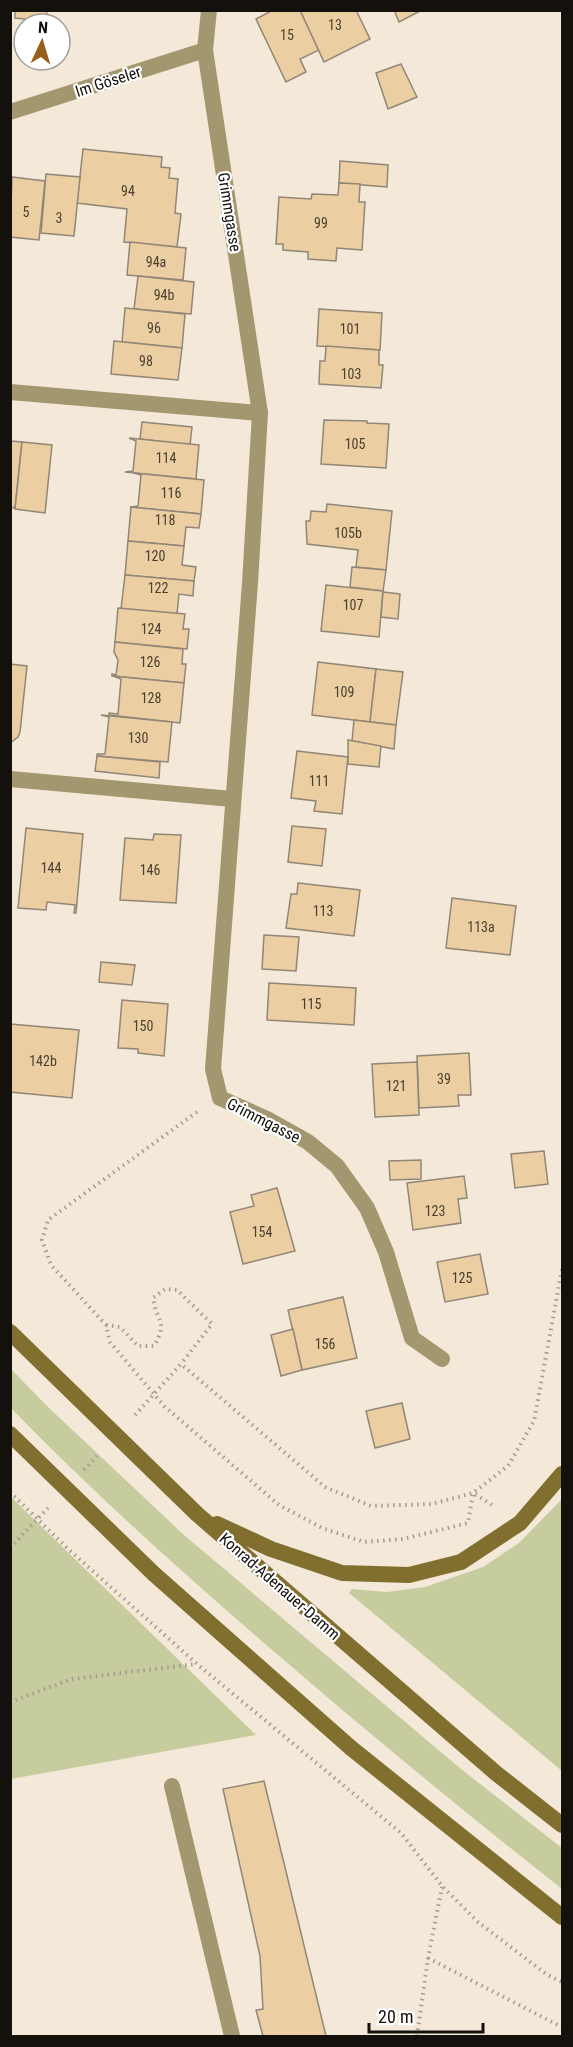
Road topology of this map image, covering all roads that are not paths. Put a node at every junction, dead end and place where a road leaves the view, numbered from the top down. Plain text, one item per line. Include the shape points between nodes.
1 (209, 10) edge
2 (206, 50) junction
3 (10, 112) edge
4 (10, 392) edge
5 (260, 413) junction
6 (10, 779) edge
7 (232, 799) junction
8 (10, 1332) edge
9 (442, 1359) dead end
10 (10, 1434) edge
11 (562, 1474) edge
12 (197, 1514) junction
13 (172, 1786) dead end
14 (562, 1825) edge
15 (562, 1917) edge
16 (232, 2037) edge

1 - 2 street, Grimmgasse
2 - 3 street, Im Göseler
2 - 5 street, Grimmgasse
4 - 5 street
5 - 7 street, Grimmgasse
6 - 7 street
7 - 9 street, Grimmgasse via 213,1069 220,1098 308,1142 337,1166 367,1208 387,1252 412,1338
8 - 12 main road, Konrad-Adenauer-Damm
10 - 15 main road via 154,1574 351,1748
11 - 12 main road via 520,1523 461,1563 409,1575 342,1572 271,1549
12 - 14 main road, Konrad-Adenauer-Damm via 497,1774
13 - 16 street

